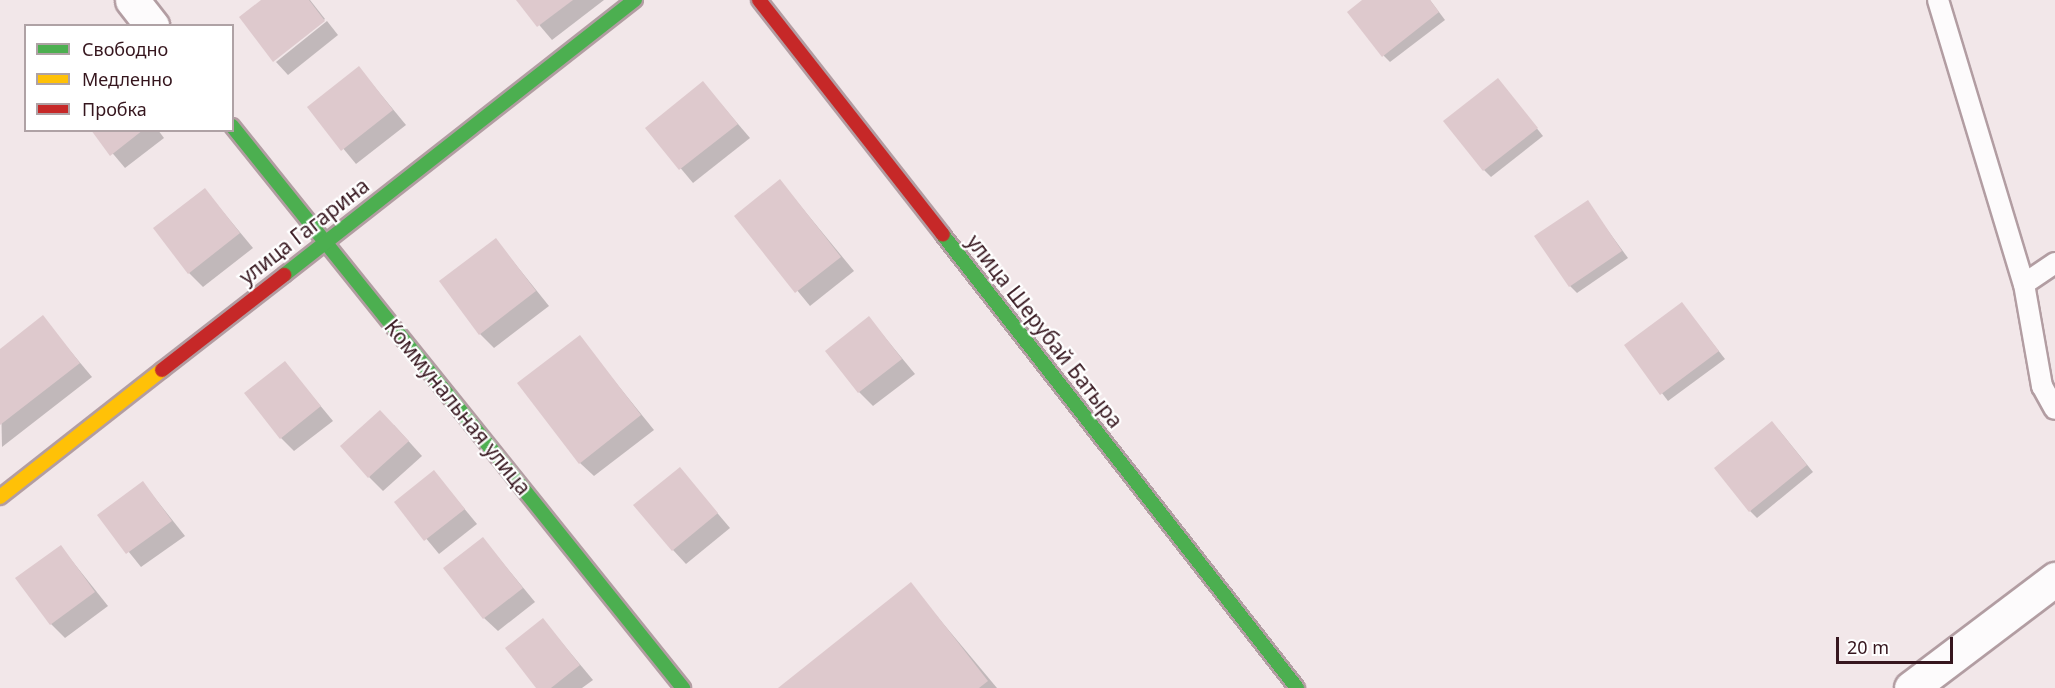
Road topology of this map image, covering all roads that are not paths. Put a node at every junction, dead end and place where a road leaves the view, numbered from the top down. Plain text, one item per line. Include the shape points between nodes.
1 (132, 0) edge
2 (635, 0) edge
3 (759, 0) edge
4 (1938, 0) edge
5 (150, 24) edge
6 (234, 128) edge
7 (325, 242) junction
8 (2055, 263) edge
9 (2024, 284) junction
10 (2055, 409) edge
11 (0, 497) edge
12 (2055, 579) edge
13 (683, 688) edge
14 (1297, 688) edge
15 (1911, 688) edge

1 - 5 street
2 - 7 street, улица Гагарина
3 - 14 street, улица Шерубай Батыра
4 - 9 lane
6 - 7 street, Коммунальная улица
7 - 11 street, улица Гагарина
7 - 13 street, Коммунальная улица
8 - 9 lane
9 - 10 lane via 2042,386
12 - 15 street

